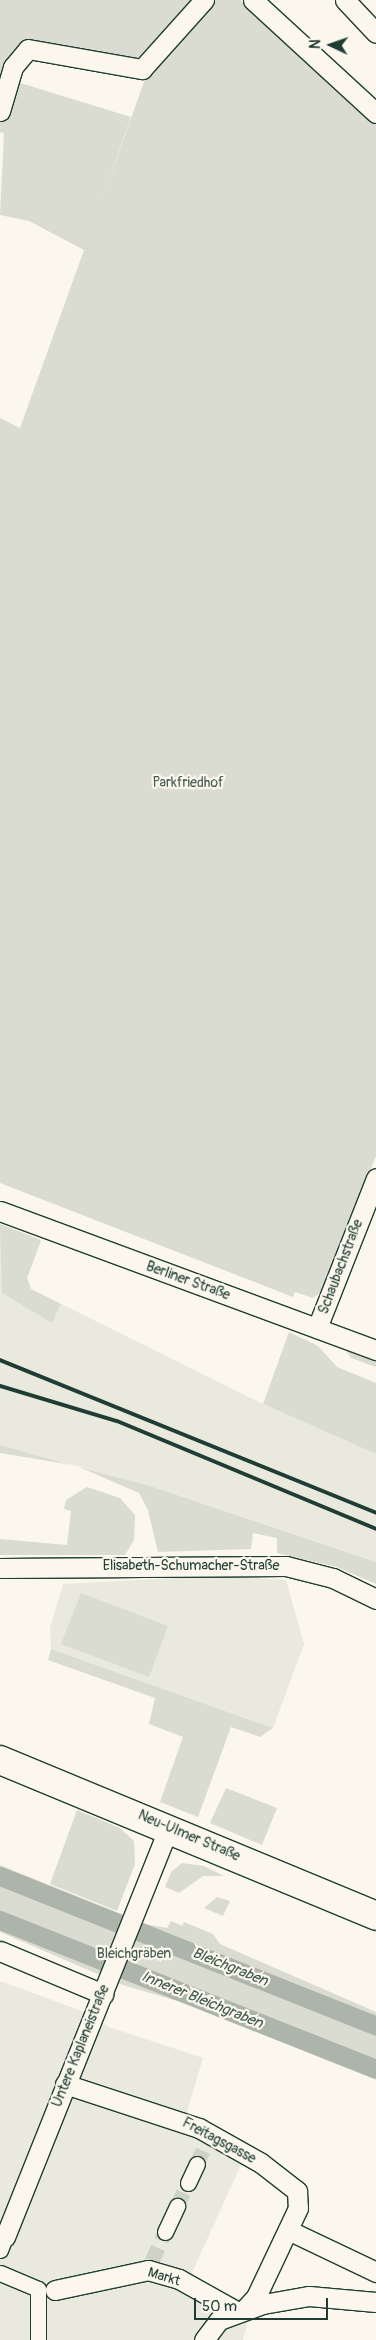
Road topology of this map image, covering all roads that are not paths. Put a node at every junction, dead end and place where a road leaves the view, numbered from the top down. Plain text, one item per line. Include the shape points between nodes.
1 (204, 0) edge
2 (252, 0) edge
3 (345, 0) edge
4 (376, 33) edge
5 (0, 111) edge
6 (376, 112) edge
7 (376, 1178) edge
8 (0, 1211) edge
9 (317, 1328) junction
10 (376, 1350) edge
11 (0, 1568) edge
12 (376, 1599) edge
13 (0, 1760) edge
14 (169, 1828) junction
15 (376, 1916) edge
16 (0, 1951) edge
17 (105, 1988) junction
18 (65, 2084) junction
19 (197, 2164) tunnel mouth
20 (188, 2183) tunnel mouth
21 (177, 2206) tunnel mouth
22 (288, 2230) junction
23 (165, 2232) tunnel mouth
24 (3, 2244) edge
25 (376, 2272) edge
26 (0, 2273) edge
27 (46, 2289) junction
28 (375, 2298) edge
29 (242, 2311) junction
30 (39, 2340) edge
31 (204, 2340) edge

1 - 5 street via 142,69 28,49 13,66
2 - 6 street
3 - 4 street
7 - 9 street, Schaubachstraße
8 - 9 street, Berliner Straße
9 - 10 street, Berliner Straße
11 - 12 street, Elisabeth-Schumacher-Straße via 286,1566 333,1578
13 - 14 main road, Neu-Ulmer Straße
14 - 15 main road, Neu-Ulmer Straße
14 - 17 street, Untere Kaplaneistraße
16 - 17 street
17 - 18 street, Untere Kaplaneistraße
18 - 22 street, Freitagsgasse via 86,2095 183,2120 209,2139 262,2163 297,2191 298,2208
18 - 24 street, Untere Kaplaneistraße
19 - 20 street
21 - 23 street
22 - 25 street
22 - 29 street, Freitagsgasse via 256,2297
26 - 27 street
27 - 29 street, Markt via 150,2265
27 - 30 street
28 - 29 street via 309,2296
29 - 31 street via 220,2320

